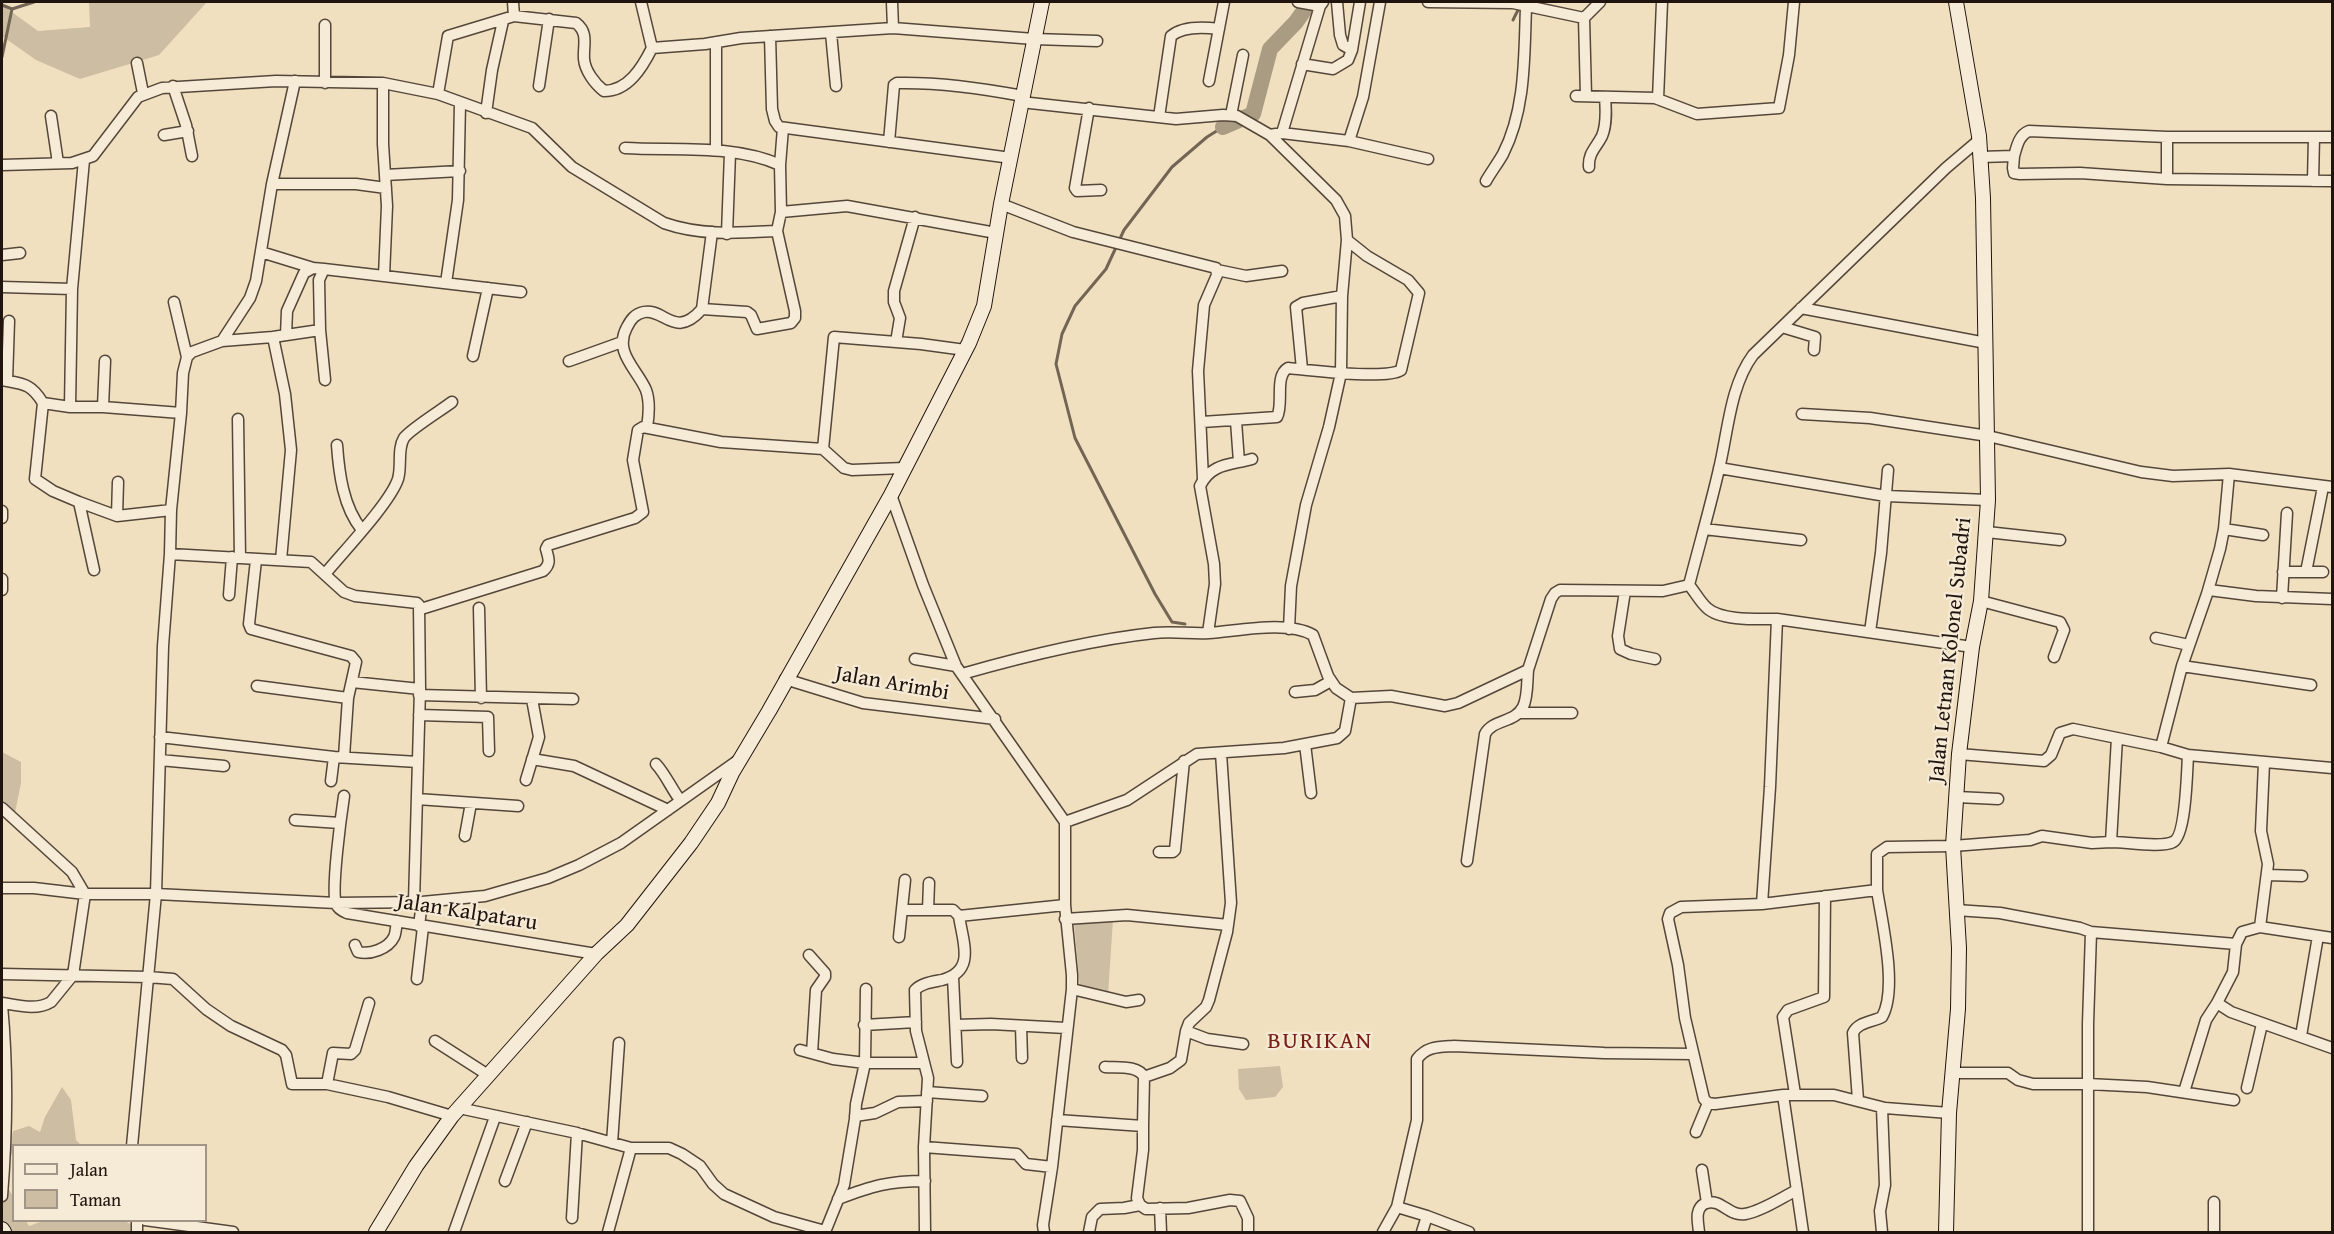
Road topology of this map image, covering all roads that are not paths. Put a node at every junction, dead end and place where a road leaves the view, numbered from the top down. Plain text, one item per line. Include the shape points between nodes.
1 (513, 2) edge
2 (642, 2) edge
3 (892, 2) edge
4 (1042, 2) edge
5 (1224, 2) edge
6 (1337, 2) edge
7 (1360, 2) edge
8 (1380, 2) edge
9 (1428, 2) edge
10 (1600, 2) edge
11 (1662, 2) edge
12 (1794, 2) edge
13 (1956, 2) edge
14 (1312, 3) edge
15 (1518, 5) edge
16 (514, 16) junction
17 (1584, 18) junction
18 (549, 19) junction
19 (503, 21) junction
20 (325, 25) dead end
21 (893, 27) junction
22 (1219, 29) junction
23 (831, 33) junction
24 (770, 36) junction
25 (1034, 39) junction
26 (716, 42) junction
27 (1097, 42) dead end
28 (652, 48) junction
29 (1352, 50) junction
30 (1243, 55) dead end
31 (137, 63) dead end
32 (1302, 64) junction
33 (295, 81) junction
34 (1209, 81) dead end
35 (325, 83) junction
36 (383, 83) junction
37 (173, 86) junction
38 (539, 86) dead end
39 (836, 86) dead end
40 (143, 93) junction
41 (438, 94) junction
42 (1605, 97) junction
43 (1022, 99) junction
44 (1658, 99) junction
45 (460, 103) junction
46 (1089, 108) junction
47 (486, 113) junction
48 (1231, 115) junction
49 (51, 116) dead end
50 (1159, 117) junction
51 (783, 128) junction
52 (188, 131) junction
53 (1282, 133) junction
54 (164, 135) dead end
55 (1270, 135) junction
56 (2167, 137) junction
57 (2314, 137) junction
58 (2332, 137) edge
59 (1979, 140) junction
60 (1349, 141) junction
61 (889, 142) junction
62 (625, 148) dead end
63 (716, 150) junction
64 (730, 153) junction
65 (192, 156) dead end
66 (2014, 156) junction
67 (1011, 158) junction
68 (1980, 158) junction
69 (1428, 159) dead end
70 (84, 160) junction
71 (58, 163) junction
72 (2, 165) edge
73 (780, 165) junction
74 (1589, 167) dead end
75 (460, 171) junction
76 (385, 175) junction
77 (2167, 179) junction
78 (2332, 180) edge
79 (1486, 181) dead end
80 (2313, 181) junction
81 (272, 184) junction
82 (386, 188) junction
83 (1101, 190) dead end
84 (1001, 204) junction
85 (781, 212) junction
86 (915, 217) junction
87 (777, 231) junction
88 (712, 232) junction
89 (996, 233) junction
90 (727, 234) junction
91 (1347, 240) junction
92 (261, 252) junction
93 (20, 253) dead end
94 (2, 255) edge
95 (319, 269) junction
96 (1219, 271) junction
97 (1282, 271) dead end
98 (384, 276) junction
99 (446, 283) junction
100 (2, 286) edge
101 (488, 288) junction
102 (72, 289) junction
103 (521, 292) dead end
104 (1342, 296) junction
105 (174, 302) dead end
106 (1801, 308) junction
107 (702, 309) junction
108 (9, 321) dead end
109 (1782, 327) junction
110 (320, 330) junction
111 (286, 335) junction
112 (273, 337) junction
113 (222, 341) junction
114 (622, 342) junction
115 (896, 342) junction
116 (1986, 344) junction
117 (965, 350) junction
118 (1814, 350) dead end
119 (473, 356) dead end
120 (187, 357) junction
121 (105, 361) dead end
122 (569, 361) dead end
123 (1302, 369) junction
124 (1341, 373) junction
125 (326, 380) dead end
126 (4, 381) edge
127 (452, 402) dead end
128 (43, 403) junction
129 (70, 407) junction
130 (104, 407) junction
131 (181, 413) junction
132 (1802, 414) dead end
133 (238, 418) dead end
134 (1236, 421) junction
135 (1202, 422) junction
136 (647, 427) junction
137 (1988, 436) junction
138 (338, 445) dead end
139 (823, 449) junction
140 (1252, 459) dead end
141 (1239, 462) junction
142 (904, 468) junction
143 (1719, 468) junction
144 (1888, 470) dead end
145 (2229, 474) junction
146 (1203, 479) junction
147 (118, 482) dead end
148 (2328, 487) edge
149 (891, 495) junction
150 (1886, 496) junction
151 (1988, 500) junction
152 (79, 502) junction
153 (171, 510) junction
154 (2, 511) edge
155 (2287, 513) dead end
156 (117, 516) junction
157 (2, 518) edge
158 (1704, 529) junction
159 (2224, 529) junction
160 (362, 530) junction
161 (1987, 532) junction
162 (2263, 535) dead end
163 (1801, 540) dead end
164 (2060, 540) dead end
165 (170, 554) junction
166 (236, 558) junction
167 (256, 560) junction
168 (280, 560) junction
169 (94, 570) dead end
170 (2283, 572) junction
171 (2306, 572) junction
172 (2323, 572) dead end
173 (325, 574) junction
174 (2, 579) edge
175 (1689, 585) junction
176 (2, 590) edge
177 (2209, 590) junction
178 (1625, 591) junction
179 (228, 595) dead end
180 (2282, 597) junction
181 (2332, 599) edge
182 (1981, 601) junction
183 (479, 608) dead end
184 (421, 609) junction
185 (1777, 619) junction
186 (1289, 628) junction
187 (1870, 632) junction
188 (1208, 633) junction
189 (2156, 638) dead end
190 (2189, 645) junction
191 (1972, 647) junction
192 (2054, 657) dead end
193 (915, 658) dead end
194 (1655, 659) dead end
195 (2182, 666) junction
196 (1528, 669) junction
197 (959, 670) junction
198 (786, 679) junction
199 (1331, 681) junction
200 (352, 682) junction
201 (2311, 685) dead end
202 (257, 686) dead end
203 (420, 692) junction
204 (1295, 692) dead end
205 (348, 698) junction
206 (485, 698) junction
207 (1351, 698) junction
208 (532, 699) junction
209 (573, 699) dead end
210 (1572, 712) dead end
211 (1519, 713) junction
212 (419, 715) junction
213 (488, 717) junction
214 (995, 719) junction
215 (160, 737) junction
216 (2117, 738) junction
217 (1305, 744) junction
218 (2161, 747) junction
219 (489, 751) dead end
220 (1221, 753) junction
221 (1959, 754) junction
222 (2188, 755) junction
223 (339, 757) junction
224 (741, 758) junction
225 (532, 759) junction
226 (160, 760) junction
227 (1184, 761) junction
228 (418, 762) junction
229 (2264, 763) junction
230 (656, 764) dead end
231 (224, 766) dead end
232 (2332, 768) edge
233 (526, 780) dead end
234 (331, 781) dead end
235 (1311, 793) dead end
236 (344, 796) dead end
237 (1956, 797) junction
238 (417, 799) junction
239 (1998, 799) dead end
240 (680, 800) junction
241 (471, 803) junction
242 (518, 806) dead end
243 (2, 808) edge
244 (668, 810) junction
245 (295, 820) dead end
246 (1065, 822) junction
247 (340, 824) junction
248 (465, 836) dead end
249 (2111, 842) junction
250 (1953, 846) junction
251 (1159, 852) dead end
252 (1467, 861) dead end
253 (2267, 875) junction
254 (2302, 876) dead end
255 (905, 880) dead end
256 (929, 883) dead end
257 (2, 888) edge
258 (1877, 890) junction
259 (85, 894) junction
260 (156, 894) junction
261 (1825, 896) junction
262 (416, 902) junction
263 (336, 903) junction
264 (1762, 904) junction
265 (1065, 905) junction
266 (903, 910) junction
267 (928, 910) junction
268 (1956, 910) junction
269 (959, 916) junction
270 (1065, 919) junction
271 (397, 921) junction
272 (417, 925) junction
273 (1228, 925) junction
274 (2260, 927) junction
275 (2091, 932) junction
276 (2318, 936) junction
277 (899, 938) dead end
278 (2332, 938) edge
279 (2236, 944) junction
280 (355, 945) dead end
281 (596, 954) junction
282 (809, 955) dead end
283 (2, 974) edge
284 (73, 975) junction
285 (148, 977) junction
286 (953, 977) junction
287 (417, 980) dead end
288 (866, 989) dead end
289 (1072, 989) junction
290 (1138, 1000) dead end
291 (369, 1003) dead end
292 (2217, 1003) junction
293 (2, 1004) edge
294 (916, 1022) junction
295 (2262, 1024) junction
296 (956, 1025) junction
297 (864, 1026) junction
298 (1021, 1026) junction
299 (1066, 1028) junction
300 (1186, 1030) junction
301 (2301, 1036) junction
302 (435, 1041) dead end
303 (619, 1043) dead end
304 (1243, 1044) dead end
305 (2332, 1048) edge
306 (800, 1050) dead end
307 (812, 1053) junction
308 (1693, 1054) junction
309 (1022, 1058) dead end
310 (957, 1062) dead end
311 (865, 1063) junction
312 (924, 1063) junction
313 (1105, 1067) dead end
314 (1953, 1073) junction
315 (488, 1075) junction
316 (1144, 1077) junction
317 (327, 1084) junction
318 (2088, 1084) junction
319 (2247, 1088) dead end
320 (2184, 1092) junction
321 (1795, 1094) junction
322 (1783, 1095) junction
323 (927, 1096) junction
324 (982, 1096) dead end
325 (1858, 1100) junction
326 (2234, 1100) dead end
327 (1708, 1103) junction
328 (1882, 1108) junction
329 (455, 1112) junction
330 (1949, 1113) junction
331 (495, 1116) junction
332 (855, 1116) junction
333 (1057, 1120) junction
334 (527, 1122) junction
335 (1143, 1126) junction
336 (1696, 1132) dead end
337 (577, 1133) junction
338 (612, 1143) junction
339 (132, 1144) edge
340 (924, 1147) junction
341 (631, 1148) junction
342 (1053, 1167) junction
343 (1702, 1170) dead end
344 (505, 1180) dead end
345 (925, 1181) junction
346 (1797, 1190) junction
347 (2, 1196) edge
348 (838, 1199) junction
349 (2214, 1202) dead end
350 (1707, 1203) junction
351 (1140, 1205) junction
352 (1160, 1208) junction
353 (1397, 1208) junction
354 (1427, 1216) junction
355 (572, 1218) dead end
356 (151, 1222) edge
357 (209, 1231) edge
358 (825, 1232) edge
359 (233, 1233) edge
360 (376, 1233) edge
361 (454, 1233) edge
362 (608, 1233) edge
363 (925, 1233) edge
364 (1044, 1233) edge
365 (1089, 1233) edge
366 (1161, 1233) edge
367 (1248, 1233) edge
368 (1383, 1233) edge
369 (1422, 1233) edge
370 (1469, 1233) edge
371 (1699, 1233) edge
372 (1803, 1233) edge
373 (1882, 1233) edge
374 (1946, 1233) edge
375 (2088, 1233) edge
376 (2214, 1233) edge

1 - 16 street
2 - 28 street
3 - 21 street
4 - 25 main road
5 - 22 street
6 - 29 street via 1343,45
7 - 29 street
8 - 60 street via 1363,97
9 - 15 street
10 - 17 street
11 - 44 street
12 - 44 street via 1779,108 1696,114
13 - 59 main road, Jalan Letnan Kolonel Subadri
14 - 32 street
15 - 17 street
15 - 79 street via 1523,77 1517,113 1503,153
16 - 18 street
16 - 19 street
17 - 42 street via 1581,96
18 - 28 street via 581,27 585,65 604,91 626,84
18 - 38 street
19 - 41 street via 448,36
19 - 47 street
20 - 35 street
21 - 23 street
21 - 25 street
22 - 34 street
22 - 50 street via 1203,27 1171,36
23 - 24 street
23 - 39 street
24 - 26 street
24 - 51 street via 772,110 777,124
25 - 27 street
25 - 43 main road
26 - 28 street
26 - 63 street
29 - 32 street via 1348,60 1333,69
30 - 48 street
31 - 40 street
32 - 53 street
33 - 35 street
33 - 37 street
33 - 81 street
35 - 36 street
36 - 41 street
36 - 76 street
37 - 40 street
37 - 52 street
40 - 70 street via 99,150
41 - 45 street
42 - 44 street
42 - 74 street via 1602,135 1589,156
43 - 46 street
43 - 61 street via 943,83 897,83
43 - 67 main road
45 - 47 street
45 - 75 street
46 - 50 street
46 - 83 street via 1075,188
47 - 88 street via 532,128 572,167 664,224
48 - 50 street
48 - 55 street
49 - 71 street
51 - 61 street
51 - 73 street
52 - 54 street
52 - 65 street
53 - 55 street
53 - 60 street
55 - 91 street via 1336,200 1345,216
56 - 57 street
56 - 66 street via 2029,131 2019,140
56 - 77 street
57 - 58 street
57 - 80 street
59 - 68 main road, Jalan Letnan Kolonel Subadri
59 - 106 street
60 - 69 street
61 - 67 street
62 - 63 street
63 - 64 street
64 - 73 street
64 - 90 street
66 - 68 street
66 - 77 street via 2014,173 2020,174 2080,173
67 - 84 main road
68 - 116 main road, Jalan Letnan Kolonel Subadri
70 - 71 street
70 - 102 street
71 - 72 street
73 - 85 street
75 - 76 street
75 - 99 street
76 - 82 street
77 - 80 street
78 - 80 street
81 - 82 street
81 - 92 street
82 - 98 street
84 - 89 main road
84 - 96 street via 1073,232
85 - 86 street via 847,206
85 - 87 street
86 - 89 street
86 - 115 street via 894,291 900,318
87 - 90 street
87 - 107 street via 795,311 791,323 757,329 747,312
88 - 90 street
88 - 107 street
89 - 117 main road via 984,306
91 - 104 street
91 - 124 street via 1408,280 1419,297 1401,370 1392,374
92 - 95 street
92 - 113 street via 250,298
93 - 94 street
95 - 98 street
95 - 110 street
95 - 111 street via 304,273 290,301
96 - 97 street via 1233,275
96 - 135 street via 1204,305 1202,320 1198,371
98 - 99 street
99 - 101 street
100 - 102 street
101 - 103 street
101 - 119 street
102 - 129 street
104 - 123 street via 1296,307
104 - 124 street
105 - 120 street
106 - 109 street
106 - 116 street
107 - 114 street via 682,323 641,313 632,317
108 - 126 street
109 - 118 street via 1815,337
109 - 143 street via 1744,366
110 - 111 street
110 - 125 street
111 - 112 street
112 - 113 street
112 - 168 street via 291,450
113 - 120 street
114 - 122 street
114 - 136 street via 630,366 646,391
115 - 117 street
115 - 139 street via 834,338
116 - 137 main road, Jalan Letnan Kolonel Subadri
117 - 142 main road
120 - 131 street
121 - 130 street
123 - 124 street
123 - 134 street via 1284,370 1276,417
124 - 186 street via 1306,506 1291,586
126 - 128 street via 26,384
127 - 160 street via 404,438 398,479
128 - 129 street
128 - 152 street via 35,479
129 - 130 street
130 - 131 street
131 - 153 street
132 - 137 street via 1870,418
133 - 166 street
134 - 135 street
134 - 141 street
135 - 146 street via 1199,433
136 - 139 street via 721,442
136 - 184 street via 638,430 633,460 643,512 635,518 548,545 548,566 543,571
137 - 145 street via 2141,472 2173,476
137 - 151 main road, Jalan Letnan Kolonel Subadri
138 - 160 street via 343,487
139 - 142 street via 848,469
140 - 141 street
141 - 146 street via 1222,465
142 - 149 main road
143 - 150 street
143 - 158 street
144 - 150 street
145 - 148 street
145 - 159 street
146 - 188 street via 1199,492 1215,584
147 - 156 street
148 - 171 street
149 - 197 street
149 - 198 main road
150 - 151 street
150 - 187 street
151 - 161 main road, Jalan Letnan Kolonel Subadri
152 - 156 street
152 - 169 street
153 - 156 street
153 - 165 street
154 - 157 street
155 - 170 street
158 - 163 street
158 - 175 street
159 - 162 street
159 - 177 street
160 - 173 street
161 - 164 street
161 - 182 main road, Jalan Letnan Kolonel Subadri
165 - 166 street
165 - 215 street
166 - 167 street
166 - 179 street
167 - 168 street
167 - 200 street via 251,629 351,656 356,662
168 - 173 street via 311,562
170 - 171 street
170 - 180 street
171 - 172 street
173 - 184 street via 344,592 417,603
174 - 176 street
175 - 178 street via 1663,591
175 - 185 street via 1707,609 1749,619
177 - 180 street
177 - 190 street
178 - 194 street via 1618,636 1620,649
178 - 196 street via 1567,588 1555,593
180 - 181 street
182 - 191 main road, Jalan Letnan Kolonel Subadri
182 - 192 street via 2060,622 2064,630
183 - 206 street
184 - 203 street
185 - 187 street
185 - 264 street
186 - 188 street
186 - 199 street via 1313,635
187 - 191 street
188 - 197 street via 1158,632 1120,637
189 - 190 street
190 - 195 street
191 - 221 main road, Jalan Letnan Kolonel Subadri
193 - 197 street
195 - 201 street
195 - 218 street
196 - 207 street via 1452,705 1391,696
196 - 211 street
197 - 214 street
198 - 214 street, Jalan Arimbi via 863,703
198 - 224 main road
199 - 204 street via 1315,690
199 - 207 street
200 - 203 street
200 - 205 street
202 - 205 street
203 - 206 street
203 - 212 street
205 - 223 street
206 - 208 street
206 - 213 street
207 - 217 street via 1345,731 1337,738
208 - 209 street
208 - 225 street via 539,736
210 - 211 street
211 - 252 street via 1494,724 1485,734
212 - 213 street
212 - 228 street
213 - 219 street
214 - 246 street
215 - 223 street
215 - 226 street
216 - 218 street
216 - 221 street via 2064,730 2051,755 2044,760
216 - 249 street
217 - 220 street
217 - 235 street
218 - 222 street
220 - 227 street via 1197,753
220 - 273 street via 1231,903
221 - 237 main road, Jalan Letnan Kolonel Subadri
222 - 229 street
222 - 249 street via 2178,838 2163,844
223 - 228 street
223 - 234 street
224 - 240 street
224 - 281 main road via 718,803 660,885 627,925
225 - 233 street
225 - 244 street via 574,766
226 - 231 street
226 - 260 street
227 - 246 street via 1127,800
227 - 251 street via 1175,850
228 - 238 street
229 - 232 street
229 - 253 street via 2261,831
230 - 240 street
236 - 247 street
237 - 239 street
237 - 250 main road, Jalan Letnan Kolonel Subadri
238 - 241 street
238 - 262 street
240 - 244 street
241 - 242 street
241 - 248 street
243 - 259 street via 72,872
244 - 262 street via 621,843 548,878 485,896
245 - 247 street
246 - 265 street
247 - 263 street
249 - 250 street via 2042,836
250 - 258 street via 1884,848 1877,854
250 - 268 main road, Jalan Letnan Kolonel Subadri
253 - 254 street
253 - 274 street
255 - 266 street
256 - 267 street
257 - 259 street
258 - 261 street
258 - 325 street via 1889,996 1882,1017 1861,1024 1853,1033
259 - 260 street
259 - 284 street
260 - 263 street
260 - 285 street
261 - 264 street
261 - 321 street via 1824,997 1788,1010 1783,1017
262 - 263 street
262 - 272 street
263 - 271 street, Jalan Kalpataru via 347,913
264 - 308 street via 1681,907 1670,913
265 - 269 street
265 - 270 street
266 - 267 street
266 - 277 street
267 - 269 street via 953,910
268 - 275 street via 2000,913
268 - 314 main road, Jalan Letnan Kolonel Subadri via 1958,1009
269 - 286 street via 965,959 963,968
270 - 273 street via 1127,915
270 - 289 street
271 - 272 street, Jalan Kalpataru
271 - 280 street via 394,937 386,946 363,953
272 - 281 street, Jalan Kalpataru
272 - 287 street
273 - 300 street via 1206,1007
274 - 276 street
274 - 279 street via 2242,932
275 - 279 street
275 - 318 street
276 - 278 street
276 - 301 street
279 - 292 street via 2233,972
281 - 315 main road
282 - 307 street via 825,973 816,990
283 - 284 street
284 - 285 street
284 - 293 street via 46,1005
285 - 317 street via 173,980 206,1010 282,1050 292,1084
285 - 339 street
286 - 294 street via 915,990
286 - 296 street
288 - 297 street
289 - 290 street via 1126,1002
289 - 299 street
291 - 317 street via 355,1050 351,1054 333,1053
292 - 295 street
292 - 320 street via 2206,1020
293 - 347 street via 6,1144
294 - 297 street
294 - 312 street
295 - 301 street
295 - 319 street
296 - 298 street
296 - 310 street
297 - 311 street
298 - 299 street
298 - 309 street
299 - 333 street
300 - 304 street via 1207,1039
300 - 316 street via 1181,1060
301 - 305 street
302 - 315 street
303 - 338 street
306 - 307 street
307 - 311 street
308 - 327 street via 1702,1094
308 - 353 street via 1454,1046 1423,1051 1417,1059 1417,1120
311 - 312 street
311 - 332 street
312 - 323 street
313 - 316 street via 1134,1069
314 - 318 street via 2008,1073 2033,1084
314 - 330 main road, Jalan Letnan Kolonel Subadri
315 - 329 main road
316 - 335 street
317 - 329 street
318 - 320 street
318 - 375 street
320 - 326 street
321 - 322 street
321 - 325 street
322 - 327 street
322 - 346 street
323 - 324 street
323 - 332 street
323 - 340 street
325 - 328 street
327 - 336 street
328 - 330 street
328 - 373 street
329 - 331 street
329 - 360 main road via 416,1166
330 - 374 main road, Jalan Letnan Kolonel Subadri
331 - 334 street
331 - 361 street
332 - 348 street via 844,1185
333 - 335 street
333 - 342 street
334 - 337 street
334 - 344 street
335 - 351 street via 1137,1198
337 - 338 street
337 - 355 street
338 - 341 street
340 - 342 street via 1017,1154 1026,1164
340 - 345 street
341 - 358 street via 669,1148 699,1166 724,1194 774,1217
341 - 362 street
342 - 364 street
343 - 350 street
345 - 348 street via 893,1181
345 - 363 street
346 - 350 street via 1746,1214 1735,1214 1717,1202
346 - 372 street
348 - 358 street
349 - 376 street
350 - 371 street via 1697,1213
351 - 352 street via 1146,1209
351 - 365 street via 1100,1209 1092,1217
352 - 366 street
352 - 367 street via 1240,1201 1248,1218
353 - 354 street
353 - 368 street
354 - 369 street
354 - 370 street
356 - 357 street
357 - 359 street

